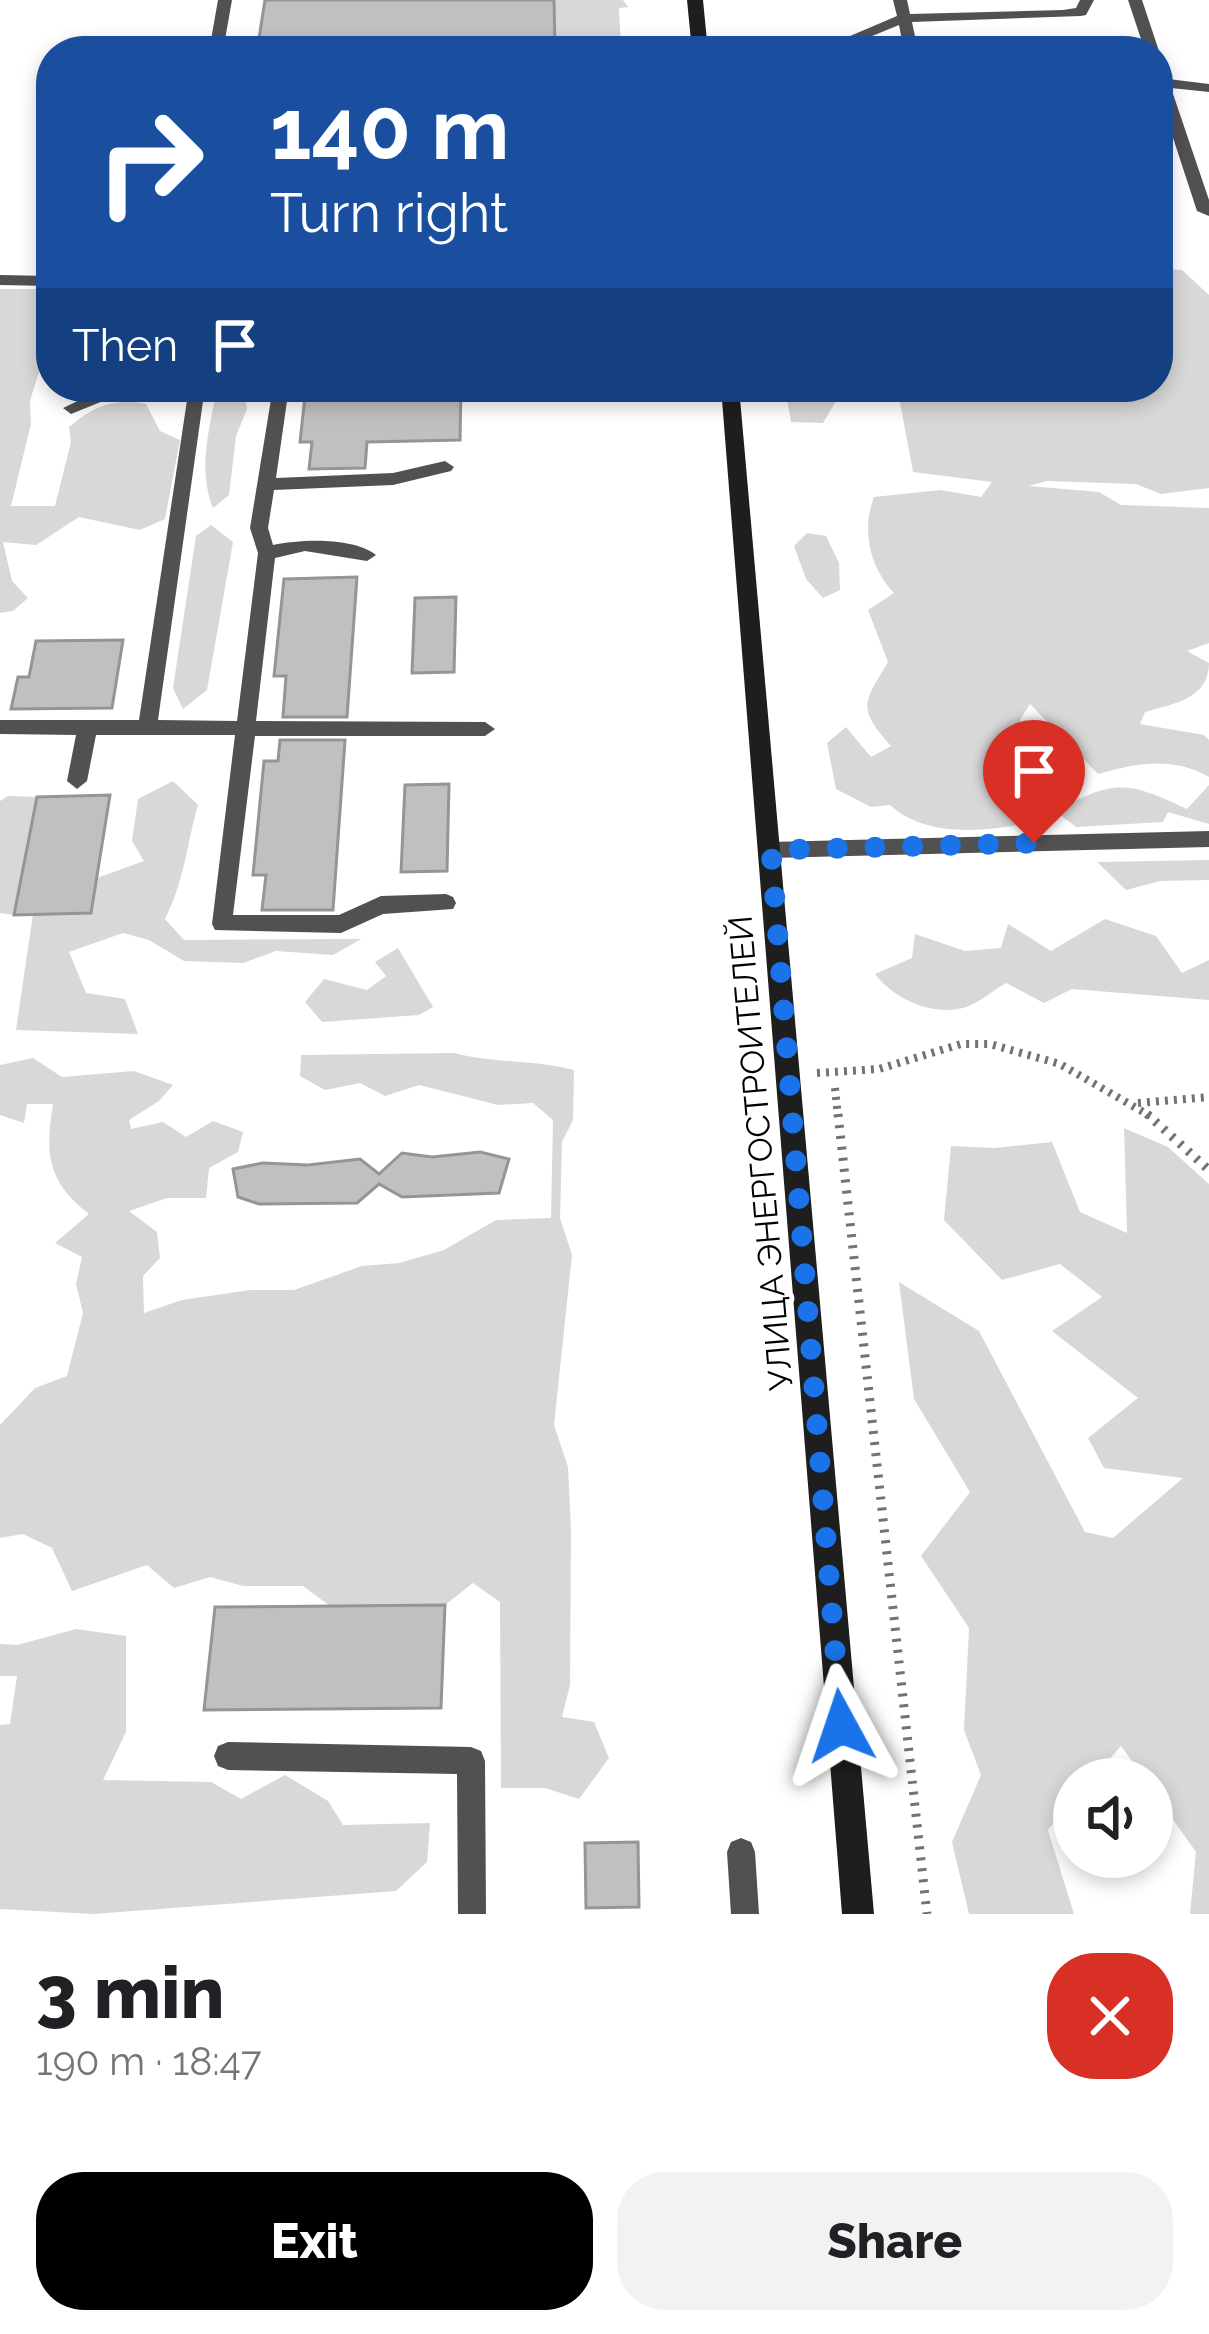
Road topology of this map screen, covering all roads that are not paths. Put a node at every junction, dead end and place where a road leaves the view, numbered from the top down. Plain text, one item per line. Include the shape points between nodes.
1 (225, 0) edge
2 (695, 0) edge
3 (900, 0) edge
4 (1087, 0) edge
5 (1135, 0) edge
6 (1025, 8) edge
7 (904, 18) junction
8 (219, 36) edge
9 (700, 36) edge
10 (864, 36) edge
11 (908, 36) edge
12 (1147, 36) edge
13 (1173, 79) edge
14 (1209, 88) edge
15 (1173, 115) edge
16 (1209, 211) edge
17 (0, 280) edge
18 (36, 281) edge
19 (86, 402) edge
20 (195, 402) edge
21 (279, 402) edge
22 (731, 402) edge
23 (71, 408) dead end
24 (446, 466) dead end
25 (266, 484) junction
26 (267, 553) junction
27 (367, 555) dead end
28 (148, 724) junction
29 (88, 725) junction
30 (246, 726) junction
31 (0, 727) edge
32 (485, 729) dead end
33 (77, 781) dead end
34 (1209, 839) edge
35 (771, 850) junction
36 (446, 903) dead end
37 (228, 1756) dead end
38 (741, 1852) dead end
39 (472, 1914) edge
40 (745, 1914) edge
41 (858, 1914) edge

1 - 8 lane
2 - 9 main road
3 - 7 lane
4 - 6 lane via 1081,12
5 - 12 lane
6 - 7 lane
7 - 10 lane
7 - 11 lane
13 - 14 lane
15 - 16 lane
17 - 18 lane
19 - 23 lane
20 - 28 lane
21 - 25 lane
22 - 35 main road, УЛИЦА ЭНЕРГОСТРОИТЕЛЕЙ
24 - 25 lane via 393,479
25 - 26 lane via 259,528
26 - 27 lane via 305,545
26 - 30 lane
28 - 29 lane
28 - 30 lane
29 - 31 lane
29 - 33 lane
30 - 32 lane
30 - 36 lane via 222,924 341,924 381,904
34 - 35 lane
35 - 41 main road, УЛИЦА ЭНЕРГОСТРОИТЕЛЕЙ
37 - 39 lane via 471,1761
38 - 40 lane

